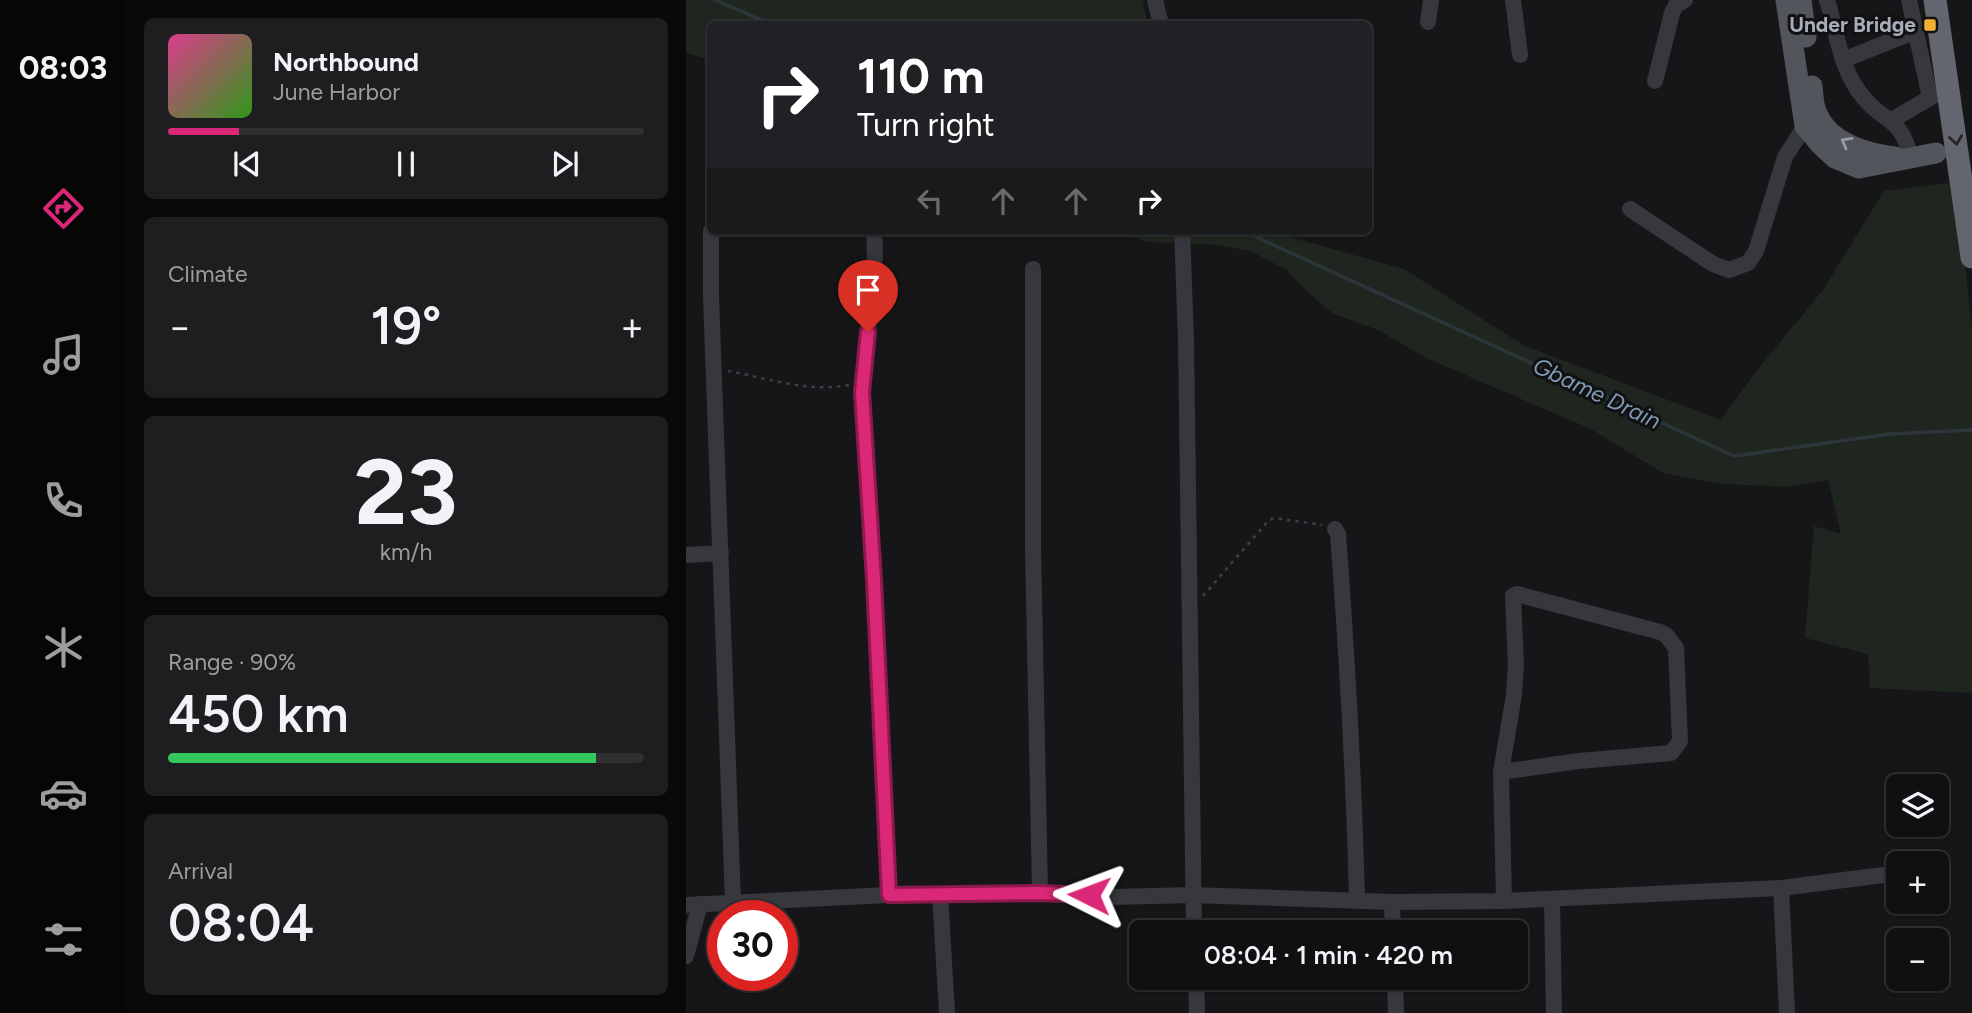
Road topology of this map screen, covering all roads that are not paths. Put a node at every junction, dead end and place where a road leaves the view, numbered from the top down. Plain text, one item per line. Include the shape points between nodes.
1 (1155, 0) edge
2 (1431, 0) edge
3 (1513, 0) edge
4 (1786, 0) edge
5 (1801, 0) edge
6 (1827, 0) edge
7 (1909, 0) edge
8 (1935, 0) edge
9 (1678, 2) edge
10 (1160, 21) edge
11 (1428, 22) dead end
12 (1916, 31) junction
13 (1520, 55) dead end
14 (1843, 60) junction
15 (1655, 81) dead end
16 (1939, 93) junction
17 (1892, 120) junction
18 (1805, 125) junction
19 (1936, 153) dead end
20 (1911, 159) junction
21 (1630, 209) dead end
22 (711, 235) edge
23 (874, 235) edge
24 (1182, 235) edge
25 (1972, 257) edge
26 (1033, 269) dead end
27 (1335, 529) road end
28 (721, 553) junction
29 (686, 555) edge
30 (1501, 772) junction
31 (1886, 875) edge
32 (1781, 888) junction
33 (1040, 893) junction
34 (940, 894) junction
35 (889, 895) junction
36 (1192, 895) junction
37 (1552, 899) junction
38 (733, 900) edge
39 (778, 900) edge
40 (1357, 900) junction
41 (1504, 901) junction
42 (1392, 902) junction
43 (693, 904) edge
44 (1193, 920) edge
45 (1393, 920) edge
46 (686, 957) edge
47 (1196, 990) edge
48 (1395, 990) edge
49 (947, 1013) edge
50 (1197, 1013) edge
51 (1396, 1013) edge
52 (1554, 1013) edge
53 (1787, 1013) edge

1 - 10 street
2 - 11 street
3 - 13 street
4 - 18 main road
20 -> 5 main road via 1875,155 1844,143 1824,125 1815,108
6 - 14 street
7 - 12 street
8 - 16 highway
9 - 15 street
12 - 14 street
12 - 16 street
14 - 17 street via 1863,96
16 - 17 street
16 -> 25 highway
17 - 20 street via 1907,139
18 - 20 main road via 1835,158 1860,168
18 - 21 street via 1785,157 1756,251 1748,263 1730,270 1713,264
19 - 20 main road
22 - 28 street
23 - 35 street via 863,383
24 - 36 street
26 - 33 street
27 - 40 street via 1350,712
28 - 29 street
28 - 38 street
30 - 30 street via 1671,753 1680,741 1676,648 1660,632 1513,596 1516,666
30 - 41 street
31 - 32 street
32 - 37 street
32 - 53 street
33 - 34 street
33 - 36 street
34 - 35 street
34 - 49 street
35 - 39 street
36 - 40 street
36 - 44 street
37 - 41 street
37 - 52 street
40 - 42 street
41 - 42 street
42 - 45 street
43 - 46 street
47 - 50 street
48 - 51 street

